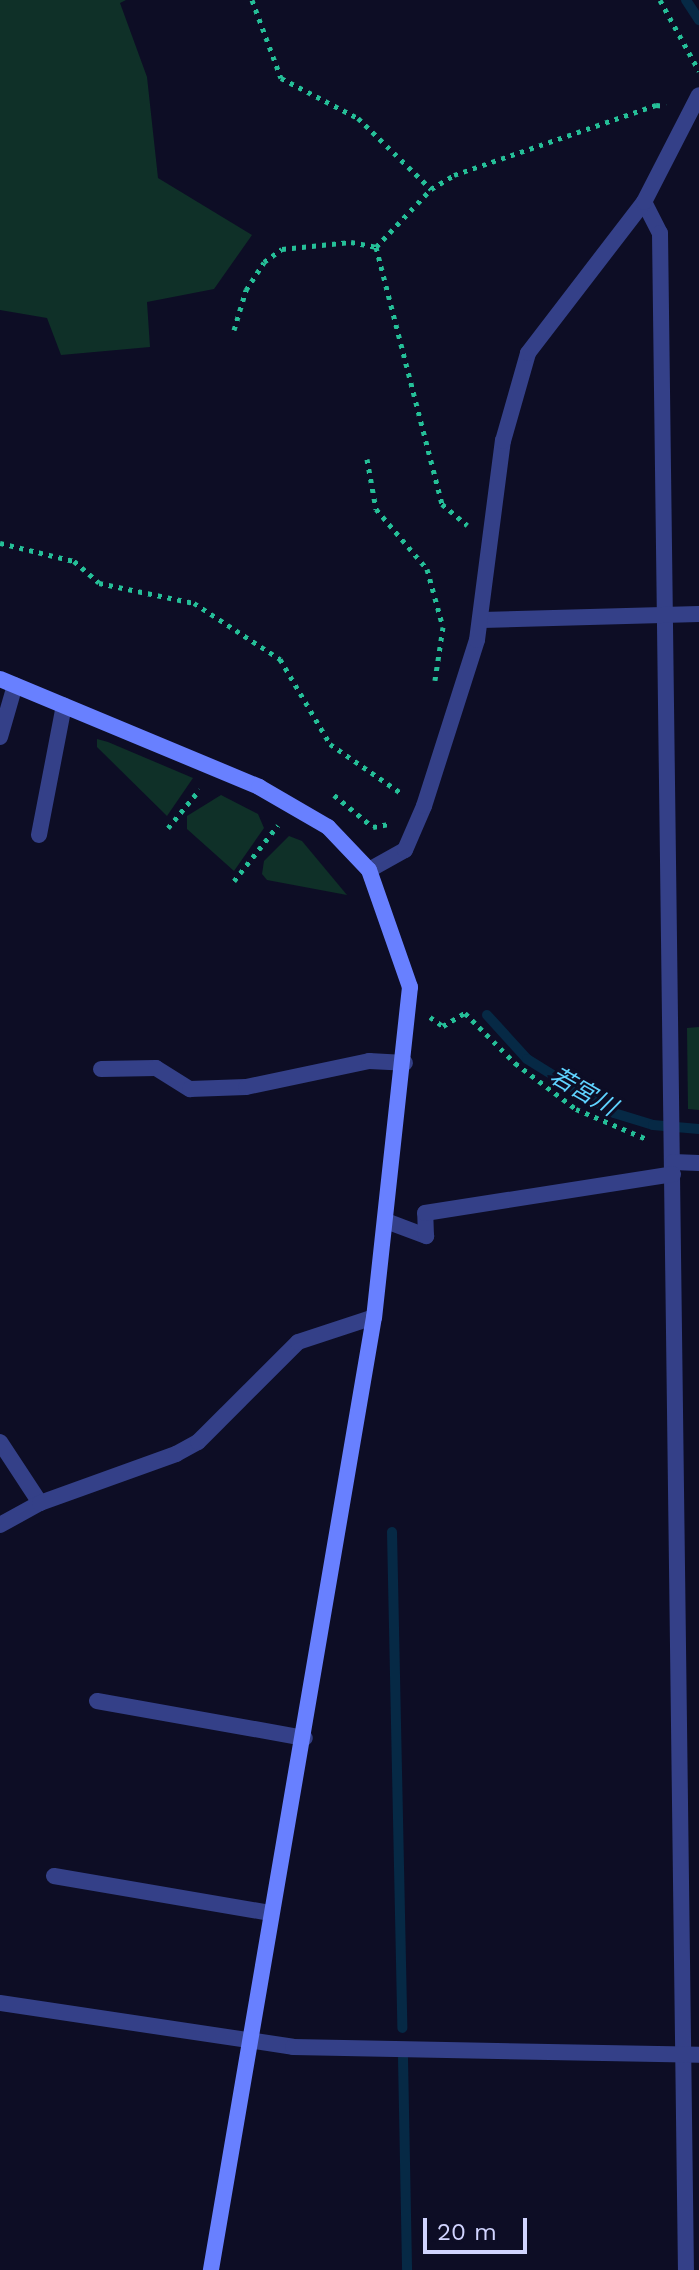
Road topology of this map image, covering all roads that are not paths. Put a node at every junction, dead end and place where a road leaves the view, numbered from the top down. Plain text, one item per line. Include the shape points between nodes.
1 (696, 102) edge
2 (644, 202) junction
3 (699, 614) edge
4 (666, 615) junction
5 (482, 620) junction
6 (7, 682) edge
7 (64, 705) junction
8 (0, 737) edge
9 (39, 835) dead end
10 (369, 870) junction
11 (405, 1063) junction
12 (101, 1069) dead end
13 (673, 1156) junction
14 (699, 1163) edge
15 (386, 1221) junction
16 (374, 1317) junction
17 (0, 1442) edge
18 (40, 1503) junction
19 (0, 1525) edge
20 (97, 1701) dead end
21 (305, 1738) junction
22 (54, 1876) dead end
23 (271, 1913) junction
24 (0, 2003) edge
25 (250, 2037) junction
26 (699, 2055) edge
27 (681, 2056) junction
28 (211, 2270) edge
29 (686, 2270) edge

1 - 2 street
2 - 4 street via 660,233
2 - 5 street via 528,353 503,441
3 - 4 street
4 - 5 street
4 - 13 street
5 - 10 street via 424,806 405,850
6 - 7 street
6 - 8 street
7 - 9 street
7 - 10 street via 293,806 328,827
10 - 11 street via 410,987
11 - 12 street via 369,1061 246,1087 190,1089 156,1068
11 - 15 street
13 - 14 street
13 - 15 street via 425,1213 426,1236
13 - 27 street
15 - 16 street
16 - 18 street via 298,1342 187,1448
16 - 21 street
17 - 18 street
18 - 19 street
20 - 21 street
21 - 23 street
22 - 23 street
23 - 25 street
24 - 25 street
25 - 27 street via 293,2047
25 - 28 street
26 - 27 street
27 - 29 street

